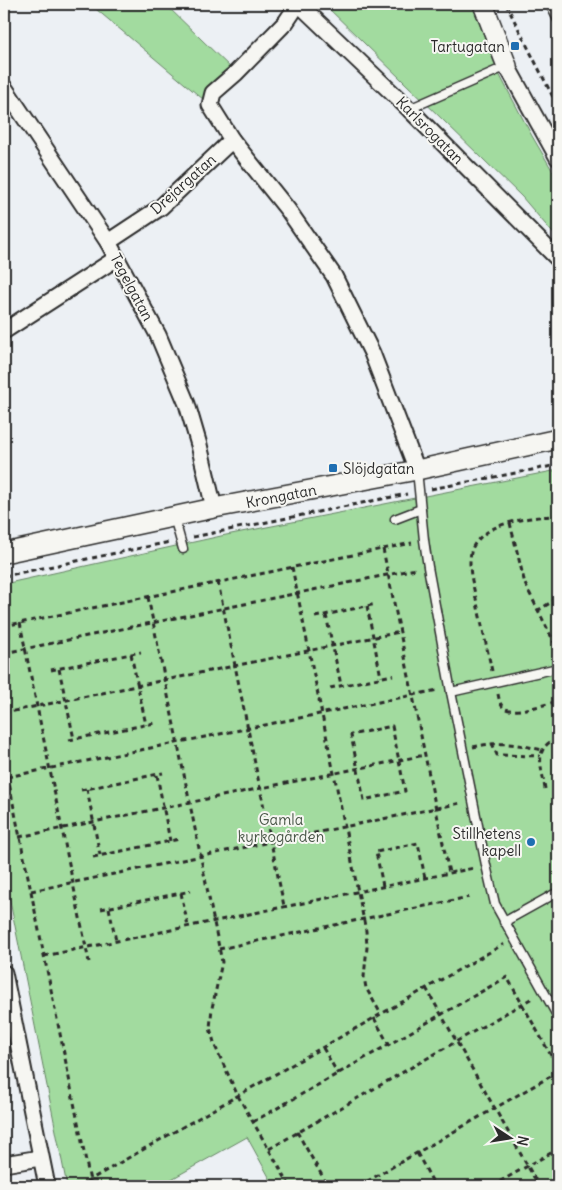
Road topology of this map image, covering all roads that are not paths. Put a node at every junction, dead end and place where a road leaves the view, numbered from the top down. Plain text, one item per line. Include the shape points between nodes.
1 (299, 4) edge
2 (483, 4) edge
3 (553, 5) edge
4 (558, 20) edge
5 (507, 66) junction
6 (4, 87) edge
7 (409, 109) junction
8 (232, 140) junction
9 (558, 158) edge
10 (108, 242) junction
11 (117, 258) junction
12 (558, 259) edge
13 (4, 331) edge
14 (558, 439) edge
15 (417, 470) junction
16 (214, 508) junction
17 (421, 509) junction
18 (174, 517) junction
19 (395, 519) dead end
20 (183, 549) dead end
21 (4, 553) edge
22 (558, 668) edge
23 (451, 690) junction
24 (558, 892) edge
25 (504, 922) junction
26 (4, 973) edge
27 (558, 1017) edge
28 (40, 1158) junction
29 (4, 1164) edge
30 (47, 1186) edge

1 - 7 street, Karlsrogatan
1 - 8 street via 286,22 213,93 210,104
2 - 5 street
3 - 4 lane
5 - 7 lane
5 - 9 street
6 - 10 street, Tegelgatan
7 - 12 street, Karlsrogatan
8 - 10 street, Drejargatan via 161,207
8 - 15 street via 288,210 334,276 372,353
10 - 11 street, Tegelgatan
11 - 13 street
11 - 16 street, Tegelgatan via 158,335 187,404
14 - 15 street, Krongatan
15 - 16 street, Krongatan
15 - 17 lane
16 - 18 street, Krongatan
17 - 19 lane
17 - 23 lane via 428,567
18 - 20 lane
18 - 21 street, Krongatan
22 - 23 lane
23 - 25 lane via 486,865 495,904
24 - 25 lane
25 - 27 lane
26 - 28 street
28 - 29 street
28 - 30 street

